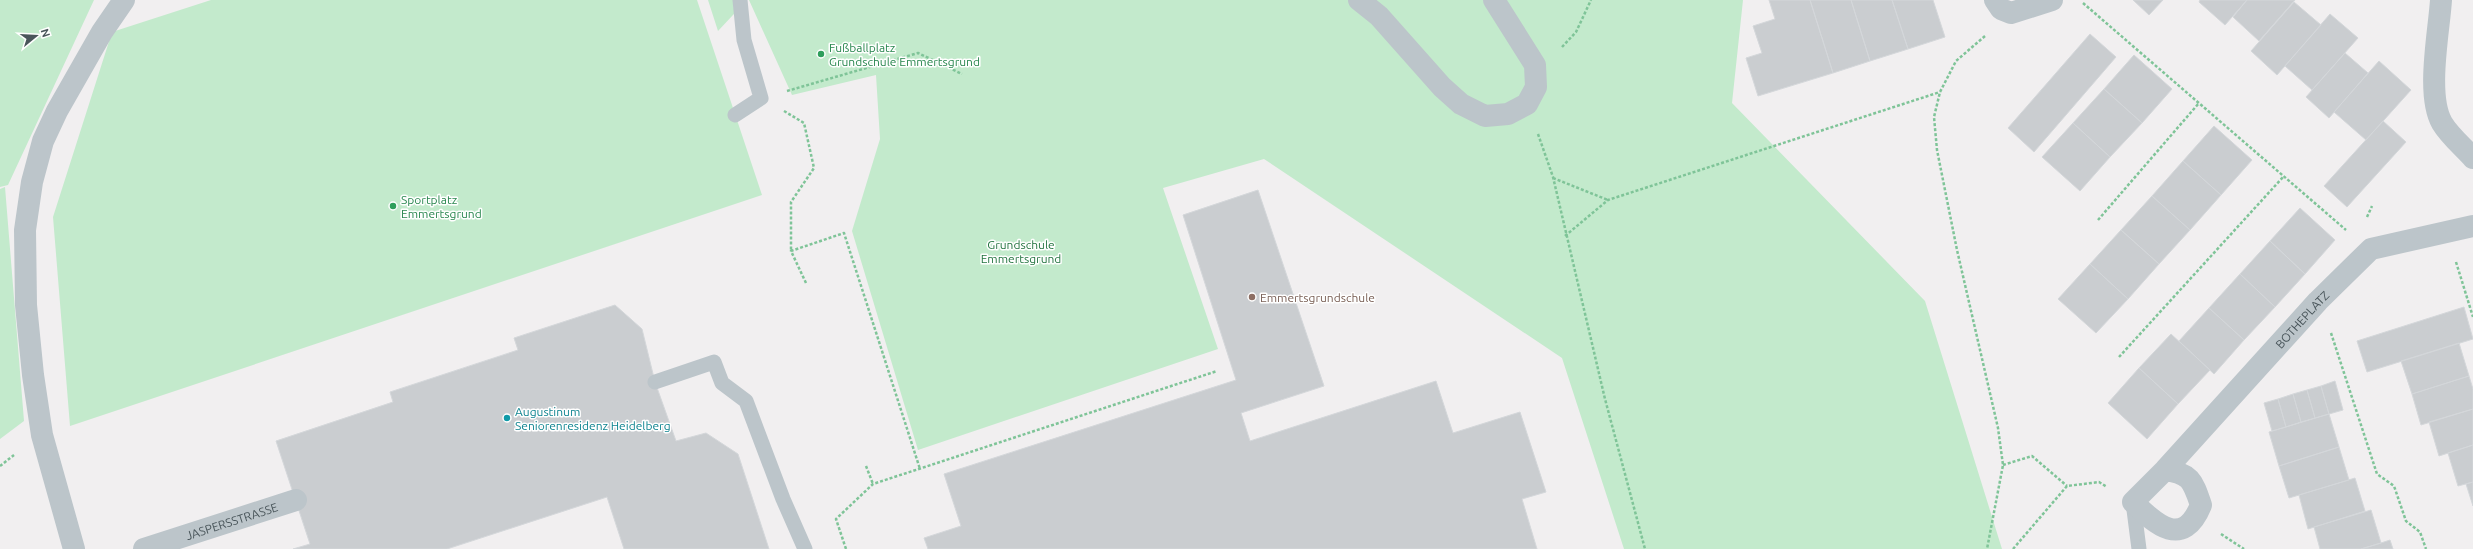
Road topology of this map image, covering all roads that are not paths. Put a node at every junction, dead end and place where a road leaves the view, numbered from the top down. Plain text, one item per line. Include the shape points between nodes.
1 (124, 0) edge
2 (740, 0) edge
3 (1359, 0) edge
4 (1494, 0) edge
5 (2052, 0) edge
6 (2442, 0) edge
7 (2003, 7) edge
8 (735, 115) dead end
9 (2473, 158) edge
10 (2473, 226) edge
11 (655, 382) dead end
12 (2165, 470) junction
13 (296, 500) dead end
14 (2133, 502) junction
15 (74, 549) edge
16 (144, 549) edge
17 (805, 549) edge
18 (2139, 549) edge

1 - 15 street via 102,32 43,141 32,182 24,230 26,305 42,435
2 - 8 lane via 744,40 761,98
3 - 4 street via 1379,16 1442,87 1461,104 1485,116 1508,114 1527,104 1536,87 1535,65
5 - 7 street
6 - 9 street via 2435,77 2437,110 2442,123
10 - 12 street, BOTHEPLATZ via 2371,249 2318,301
11 - 17 lane via 714,362 722,383 746,401
12 - 14 street, BOTHEPLATZ
12 - 14 street via 2181,472 2193,484 2201,505 2196,518 2184,528 2169,531 2154,524
13 - 16 street, JASPERSSTRASSE
14 - 18 lane

